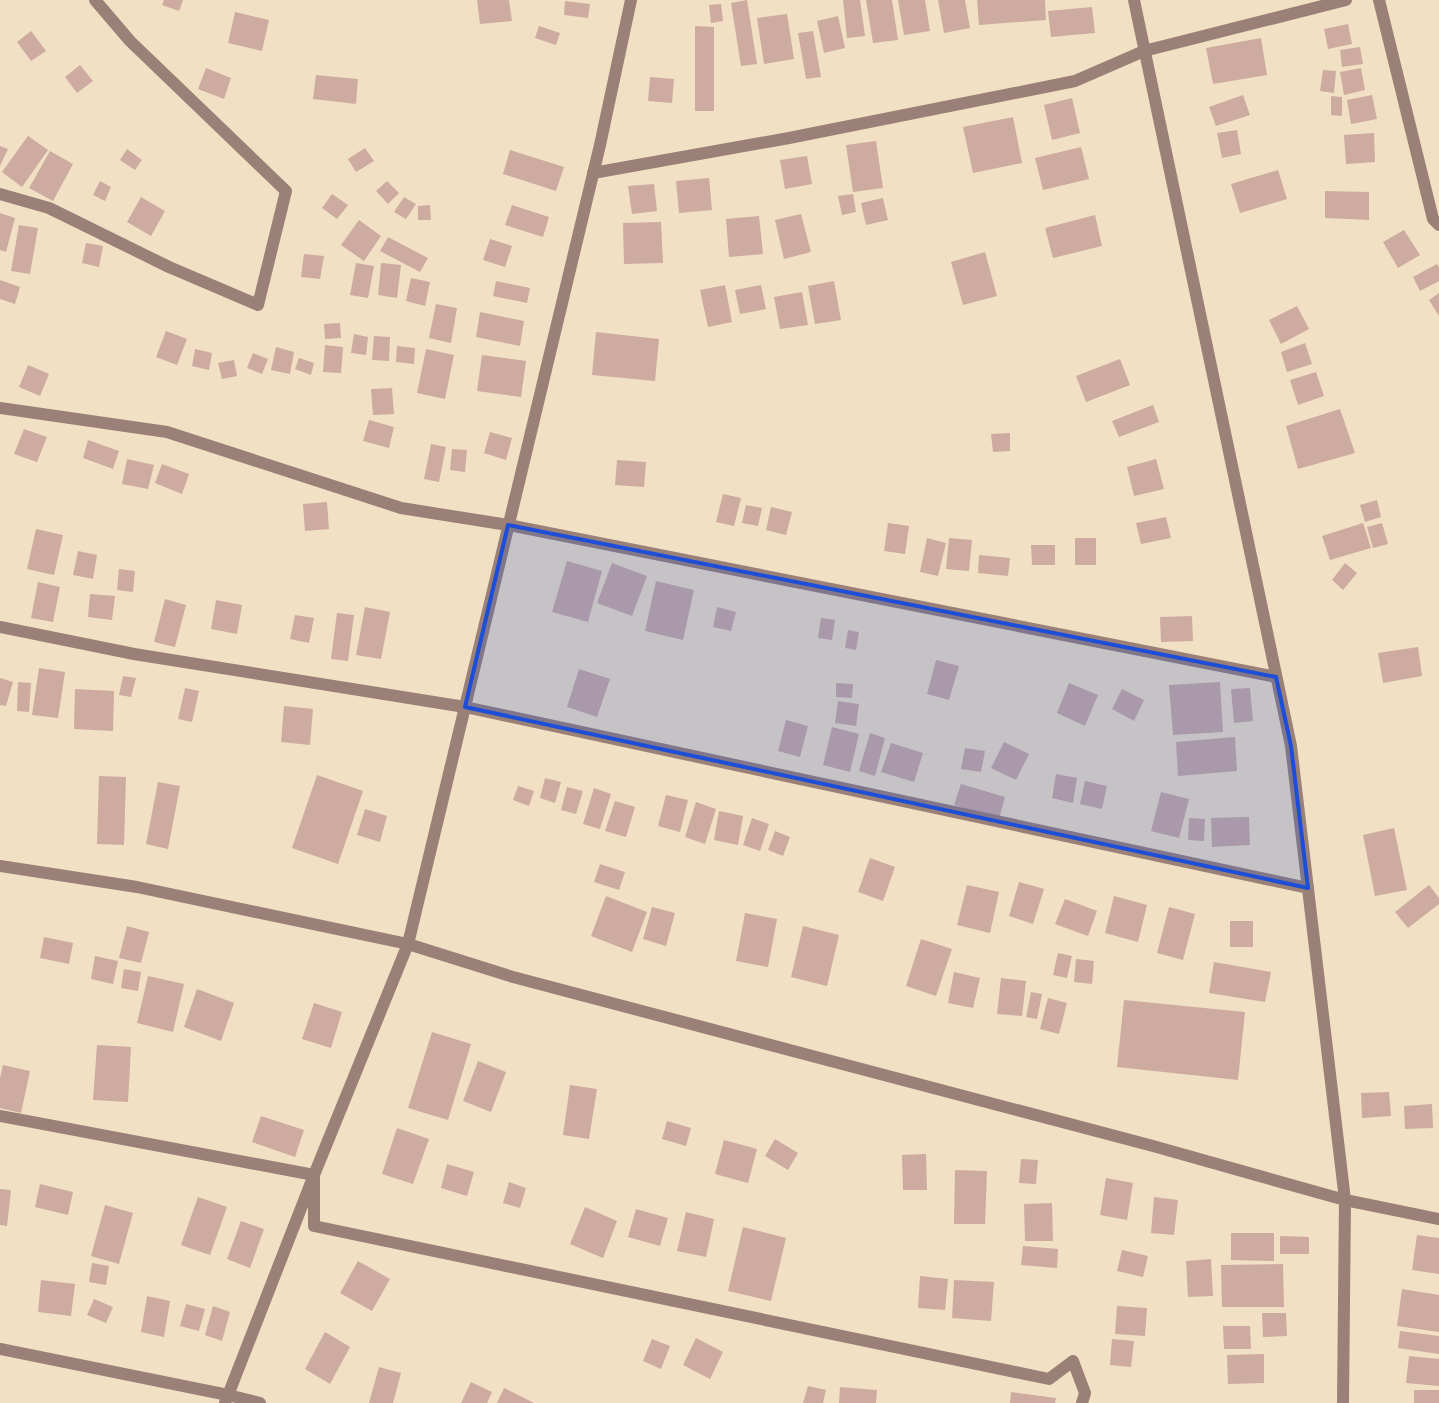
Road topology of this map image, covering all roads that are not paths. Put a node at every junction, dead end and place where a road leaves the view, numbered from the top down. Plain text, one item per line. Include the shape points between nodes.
1 (96, 0) edge
2 (631, 0) edge
3 (1134, 0) edge
4 (1346, 0) edge
5 (1379, 0) edge
6 (1144, 51) junction
7 (593, 174) junction
8 (0, 194) edge
9 (1439, 225) edge
10 (0, 408) edge
11 (508, 525) junction
12 (0, 628) edge
13 (1276, 678) junction
14 (464, 707) junction
15 (0, 866) edge
16 (1308, 888) junction
17 (408, 944) junction
18 (0, 1116) edge
19 (314, 1176) junction
20 (1345, 1200) junction
21 (1439, 1219) edge
22 (0, 1349) edge
23 (226, 1399) edge
24 (260, 1403) edge
25 (1082, 1403) edge
26 (1343, 1403) edge

1 - 8 street via 130,41 286,191 258,305 169,267 49,208
2 - 7 street
3 - 6 street
4 - 6 street
5 - 9 street via 1433,219
6 - 7 street via 1075,81
6 - 13 street
7 - 11 street
10 - 11 street via 167,432 401,508
11 - 13 street
11 - 14 street
12 - 14 street via 134,654
13 - 16 street via 1291,746
14 - 16 street
14 - 17 street
15 - 17 street via 137,887
16 - 20 street
17 - 19 street
17 - 20 street via 513,977
18 - 19 street
19 - 23 street
19 - 25 street via 314,1226 1049,1379 1073,1361 1084,1394
20 - 21 street
20 - 26 street
22 - 23 street
23 - 24 street

